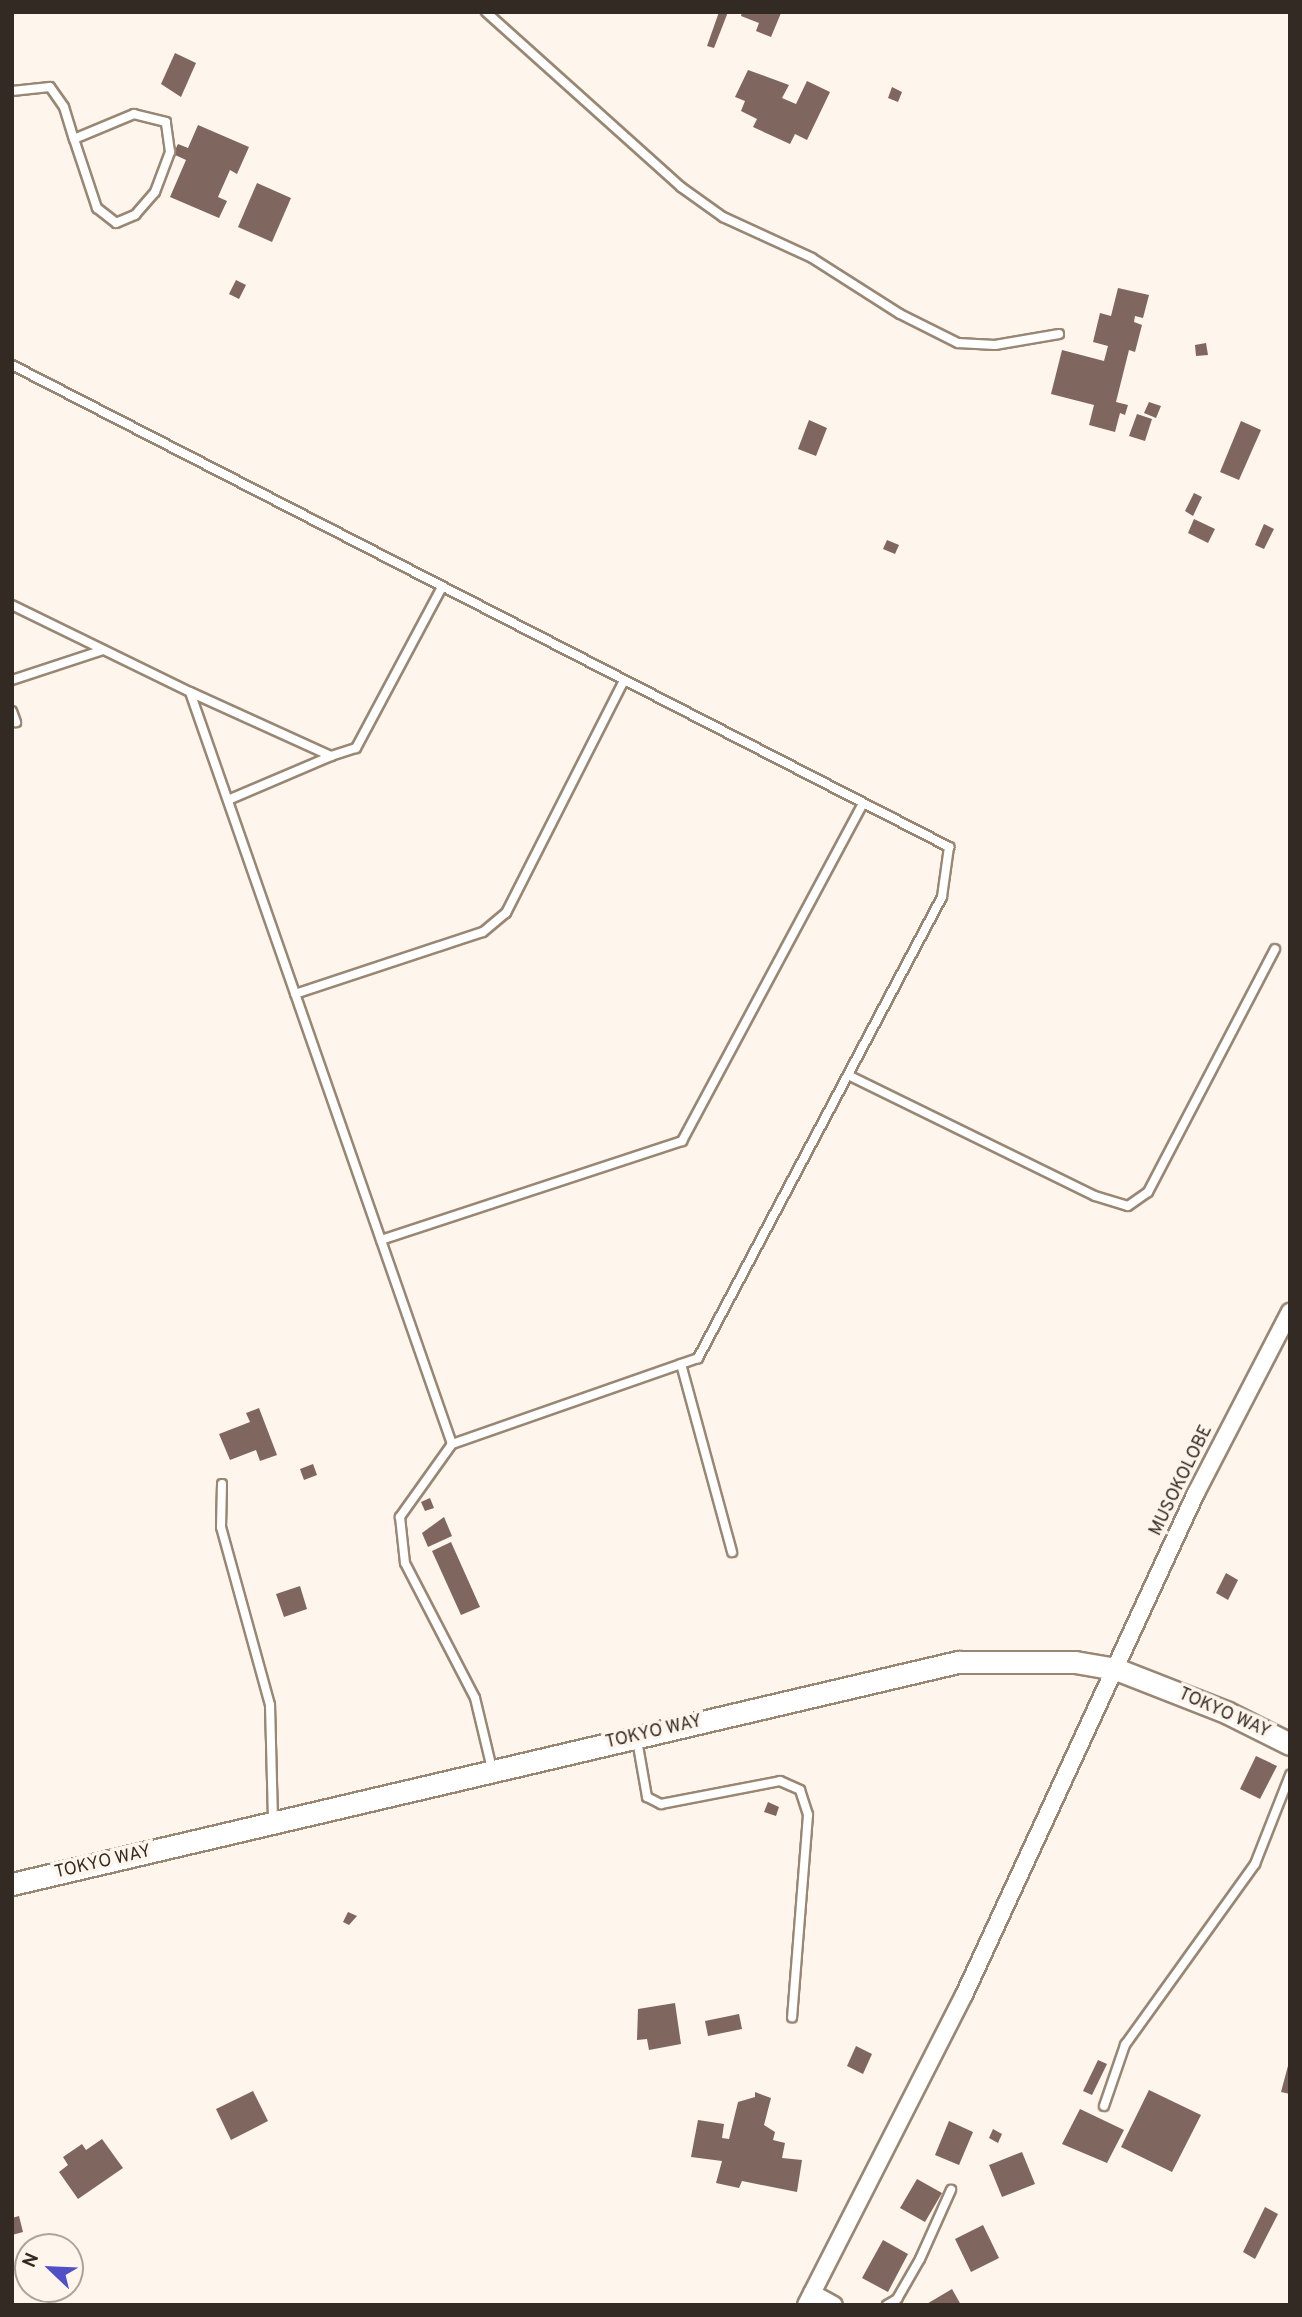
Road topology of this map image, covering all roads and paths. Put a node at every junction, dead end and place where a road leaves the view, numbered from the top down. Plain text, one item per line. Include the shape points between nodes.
1 (486, 12) edge
2 (12, 91) edge
3 (75, 139) junction
4 (1059, 334) dead end
5 (12, 365) edge
6 (442, 587) junction
7 (12, 606) edge
8 (103, 650) junction
9 (12, 680) edge
10 (624, 680) junction
11 (190, 692) junction
12 (12, 711) edge
13 (16, 722) dead end
14 (331, 756) junction
15 (228, 800) junction
16 (863, 803) junction
17 (1275, 949) dead end
18 (295, 994) junction
19 (848, 1075) junction
20 (381, 1240) junction
21 (1290, 1312) edge
22 (681, 1364) junction
23 (452, 1444) junction
24 (222, 1484) dead end
25 (732, 1552) dead end
26 (1116, 1669) junction
27 (636, 1737) junction
28 (1290, 1744) edge
29 (492, 1771) junction
30 (1290, 1775) edge
31 (273, 1823) junction
32 (12, 1884) edge
33 (792, 2017) dead end
34 (1104, 2106) dead end
35 (951, 2190) dead end
36 (809, 2299) edge
37 (834, 2305) edge
38 (887, 2305) edge

1 - 4 lane via 681,187 723,217 813,257 900,314 950,340 973,346
2 - 3 lane via 50,87 64,107
3 - 3 lane via 134,114 166,121 170,152 155,192 135,215 116,223 97,208
5 - 6 lane
6 - 10 lane
6 - 14 lane via 356,748
7 - 8 lane
8 - 9 lane
8 - 11 lane
10 - 16 lane
10 - 18 lane via 506,913 483,932
11 - 14 lane
11 - 15 lane
12 - 13 lane
14 - 15 lane
15 - 18 lane
16 - 19 lane via 949,847 942,897
16 - 20 lane via 682,1141
17 - 19 lane via 1149,1192 1128,1206 1095,1196
18 - 20 lane
19 - 22 lane via 698,1358
20 - 23 lane
21 - 26 street, MUSOKOLOBE via 1196,1493
22 - 23 lane
22 - 25 lane
23 - 29 lane via 400,1517 403,1551 475,1698
24 - 31 lane via 221,1527 270,1705
26 - 27 street, TOKYO WAY via 1075,1662 958,1662
26 - 28 street, TOKYO WAY via 1228,1713
26 - 36 street, MUSOKOLOBE via 964,1995
27 - 29 street, TOKYO WAY
27 - 33 lane via 647,1797 661,1804 780,1781 800,1790 808,1815
29 - 31 street, TOKYO WAY
30 - 34 lane via 1255,1864 1125,2045
31 - 32 street, TOKYO WAY
35 - 38 lane via 920,2259 897,2299
36 - 37 street

